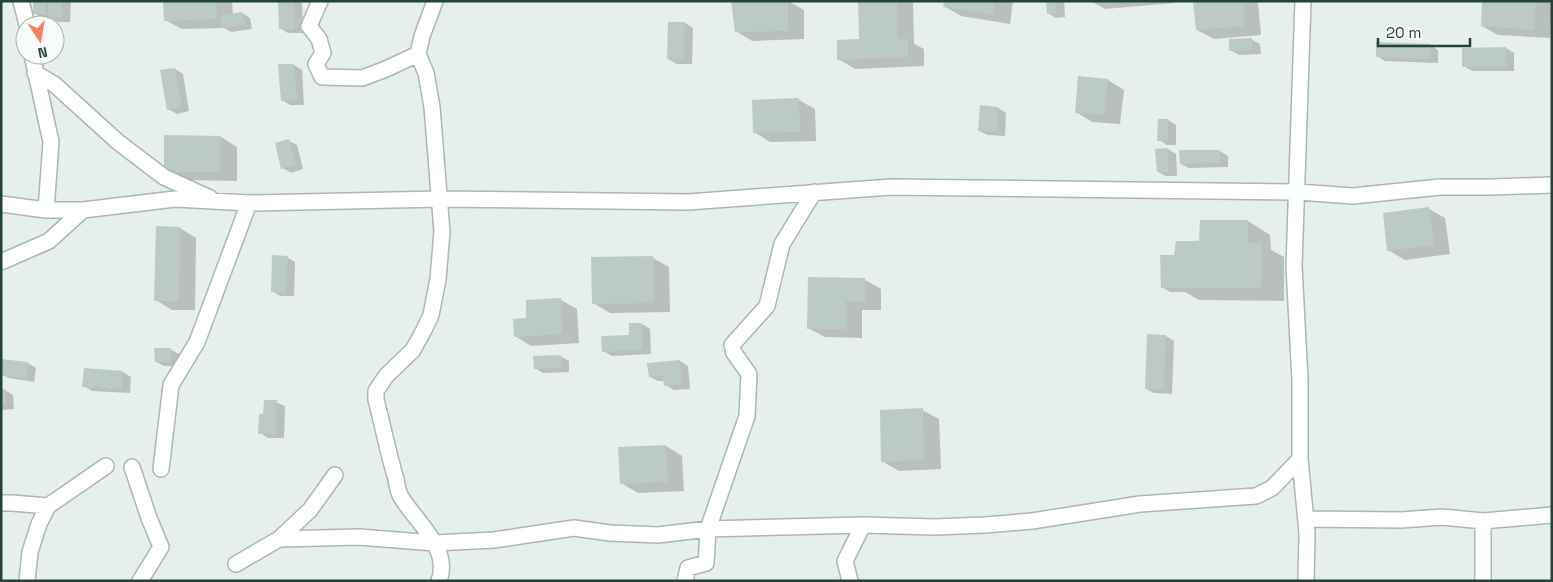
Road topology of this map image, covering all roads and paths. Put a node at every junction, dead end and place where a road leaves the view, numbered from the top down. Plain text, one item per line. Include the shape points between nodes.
1 (21, 1) edge
2 (320, 1) edge
3 (435, 1) edge
4 (1303, 1) edge
5 (24, 15) edge
6 (418, 54) junction
7 (34, 65) edge
8 (35, 73) junction
9 (1552, 185) edge
10 (814, 192) junction
11 (1298, 192) junction
12 (440, 200) junction
13 (218, 202) junction
14 (249, 203) junction
15 (1, 204) edge
16 (46, 210) junction
17 (83, 210) junction
18 (1, 262) edge
19 (1300, 459) junction
20 (106, 466) dead end
21 (132, 467) dead end
22 (161, 469) dead end
23 (335, 476) dead end
24 (1, 503) edge
25 (48, 506) junction
26 (1552, 515) edge
27 (1306, 519) junction
28 (1483, 522) junction
29 (863, 525) junction
30 (708, 529) junction
31 (279, 539) junction
32 (434, 543) junction
33 (236, 564) dead end
34 (27, 581) edge
35 (140, 581) edge
36 (439, 581) edge
37 (685, 581) edge
38 (850, 581) edge
39 (1306, 581) edge
40 (1483, 581) edge

1 - 5 street
2 - 6 street via 309,26 319,39 323,53 316,64 322,77 362,78
3 - 6 street
4 - 11 street
6 - 12 street via 426,73 432,107
7 - 8 street
8 - 13 street via 54,84 118,142 164,177
8 - 16 street via 51,142
9 - 11 street via 1440,187 1353,196
10 - 11 street via 891,186
10 - 12 street via 688,202
10 - 30 street via 782,244 767,306 732,345 734,353 750,374 747,416
11 - 19 street via 1294,266
12 - 14 street
12 - 32 street via 442,232 431,314 413,350 386,376 376,391 401,496
13 - 14 street
13 - 17 street via 175,199
14 - 22 street via 198,342 171,385
15 - 16 street
16 - 17 street
17 - 18 street via 49,240
19 - 27 street
19 - 29 street via 1272,488 1256,496 1140,504 985,525
20 - 25 street
21 - 35 street via 161,547
23 - 31 street via 310,510
24 - 25 street
25 - 34 street via 30,552
26 - 28 street
27 - 28 street via 1442,517
27 - 39 street
28 - 40 street
29 - 30 street
29 - 38 street via 845,561
30 - 32 street via 658,535 610,534 574,528 494,540
30 - 37 street via 706,563 688,568
31 - 32 street via 359,538
31 - 33 street
32 - 36 street via 442,563

